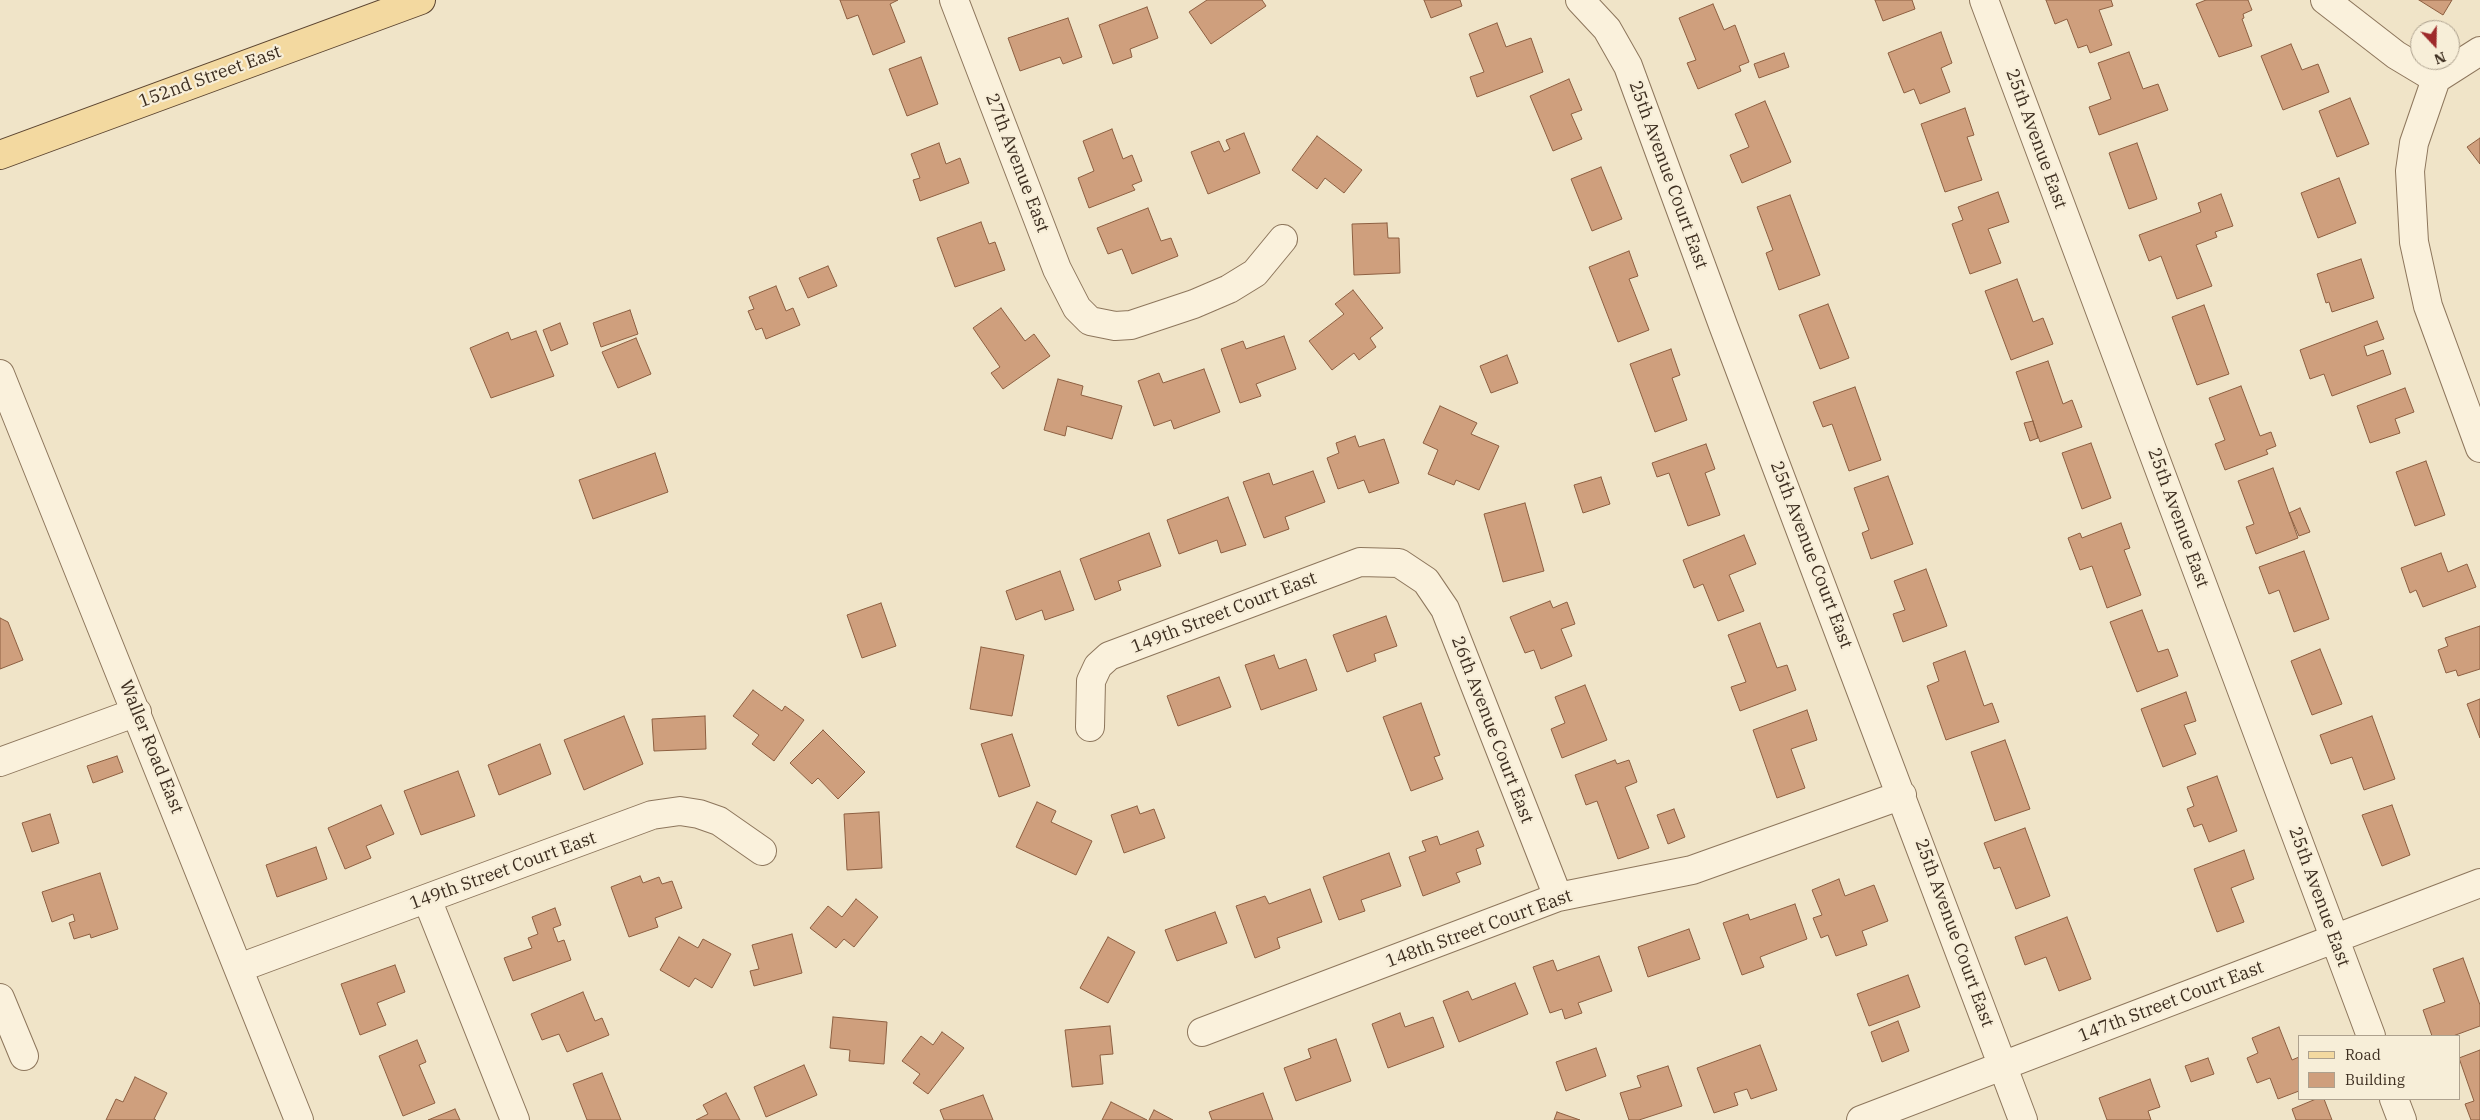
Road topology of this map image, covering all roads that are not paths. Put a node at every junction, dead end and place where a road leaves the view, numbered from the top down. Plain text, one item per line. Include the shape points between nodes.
1 (421, 0) edge
2 (1580, 0) edge
3 (1984, 0) edge
4 (2325, 0) edge
5 (962, 2) edge
6 (2480, 51) edge
7 (2436, 79) junction
8 (0, 155) edge
9 (1283, 238) dead end
10 (0, 374) edge
11 (2480, 448) edge
12 (1412, 572) joint
13 (137, 712) junction
14 (1090, 727) dead end
15 (0, 762) edge
16 (1902, 794) junction
17 (762, 851) dead end
18 (2480, 883) edge
19 (1558, 898) junction
20 (427, 899) junction
21 (2335, 938) junction
22 (239, 968) junction
23 (0, 998) edge
24 (1202, 1032) dead end
25 (2371, 1035) edge
26 (24, 1056) dead end
27 (2004, 1067) junction
28 (2394, 1100) edge
29 (300, 1120) edge
30 (515, 1120) edge
31 (1861, 1120) edge
32 (2023, 1120) edge
33 (2402, 1120) edge

1 - 8 main road, 152nd Street East
2 - 16 street, 25th Avenue Court East via 1607,29 1628,66
3 - 21 street, 25th Avenue East
4 - 7 street via 2396,55
5 - 9 street, 27th Avenue East via 1057,268 1077,308 1090,321 1115,326 1131,325 1221,293 1255,273
6 - 7 street
7 - 11 street via 2414,142 2410,171 2414,242 2428,306
10 - 13 street, Waller Road East
12 - 14 street, 149th Street Court East via 1399,563 1360,562 1109,656 1098,666 1091,681
12 - 19 street, 26th Avenue Court East via 1426,581 1445,609
13 - 15 street
13 - 22 street, Waller Road East
16 - 19 street, 148th Street Court East via 1692,870
16 - 27 street, 25th Avenue Court East
17 - 20 street, 149th Street Court East via 719,821 680,811 652,816
18 - 21 street, 147th Street Court East
19 - 24 street, 148th Street Court East
20 - 22 street, 149th Street Court East
20 - 30 street
21 - 25 street, 25th Avenue East
21 - 27 street, 147th Street Court East
22 - 29 street, Waller Road East
23 - 26 street
27 - 31 street, 147th Street Court East
27 - 32 street, 25th Avenue Court East
28 - 33 street

